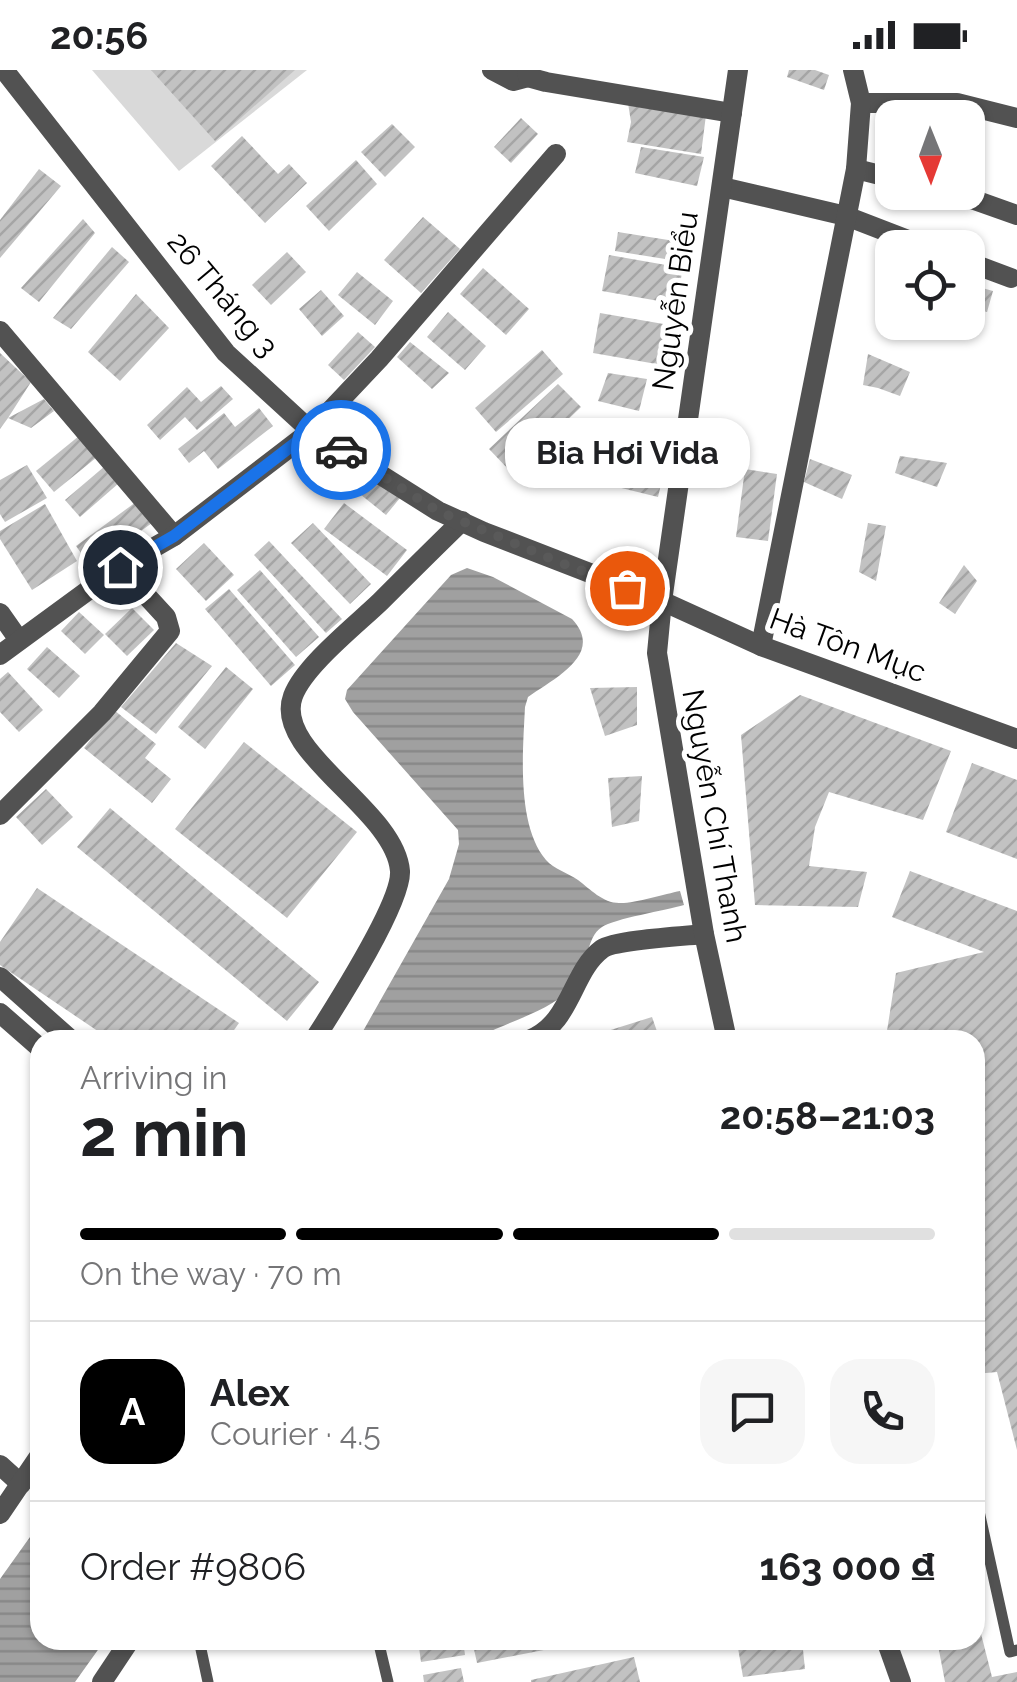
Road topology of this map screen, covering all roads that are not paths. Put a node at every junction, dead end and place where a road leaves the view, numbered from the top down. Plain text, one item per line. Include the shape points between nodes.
1 (4, 70) edge
2 (492, 70) edge
3 (738, 70) edge
4 (853, 70) edge
5 (528, 74) edge
6 (860, 103) junction
7 (732, 113) junction
8 (1017, 118) edge
9 (556, 154) dead end
10 (856, 169) junction
11 (875, 174) edge
12 (722, 187) junction
13 (985, 204) edge
14 (1017, 215) edge
15 (846, 216) junction
16 (882, 230) edge
17 (985, 268) edge
18 (1010, 278) dead end
19 (0, 331) edge
20 (311, 431) junction
21 (462, 522) junction
22 (174, 536) junction
23 (120, 567) junction
24 (662, 601) junction
25 (0, 613) edge
26 (20, 640) junction
27 (762, 646) junction
28 (0, 655) edge
29 (1017, 740) edge
30 (0, 815) edge
31 (704, 934) junction
32 (0, 977) edge
33 (0, 1013) edge
34 (61, 1030) edge
35 (320, 1030) edge
36 (545, 1030) edge
37 (724, 1030) edge
38 (30, 1039) edge
39 (0, 1465) edge
40 (30, 1470) edge
41 (20, 1484) junction
42 (0, 1514) edge
43 (985, 1539) edge
44 (123, 1650) edge
45 (201, 1650) edge
46 (380, 1650) edge
47 (890, 1650) edge
48 (1017, 1650) edge
49 (102, 1682) edge
50 (208, 1682) edge
51 (388, 1682) edge
52 (901, 1682) edge

1 - 20 street, 26 Tháng 3 via 226,353
2 - 5 street via 512,81
3 - 7 street, Nguyễn Biểu
4 - 6 street
5 - 7 street
6 - 8 street via 957,104
6 - 10 street
7 - 12 street, Nguyễn Biểu
9 - 20 street
10 - 11 street
10 - 15 street
12 - 15 street
12 - 24 street, Nguyễn Biểu
13 - 14 street
15 - 16 street
15 - 27 street
17 - 18 street
19 - 22 street
20 - 21 street, 26 Tháng 3
20 - 22 street
21 - 24 street, 26 Tháng 3
21 - 35 street via 316,662 293,695 289,716 300,740 389,838 400,873 391,904
22 - 23 street
23 - 26 street
23 - 30 street via 170,631 102,713
24 - 27 street, Hà Tôn Mục
24 - 31 street, Nguyễn Chí Thanh via 657,653
25 - 26 street
26 - 28 street
27 - 29 street, Hà Tôn Mục
31 - 36 street via 605,946
31 - 37 street, Nguyễn Chí Thanh
32 - 34 street
33 - 38 street
39 - 41 street
40 - 41 street
41 - 42 street
43 - 48 lane via 1010,1652
44 - 49 street
45 - 50 lane
46 - 51 lane
47 - 52 street

